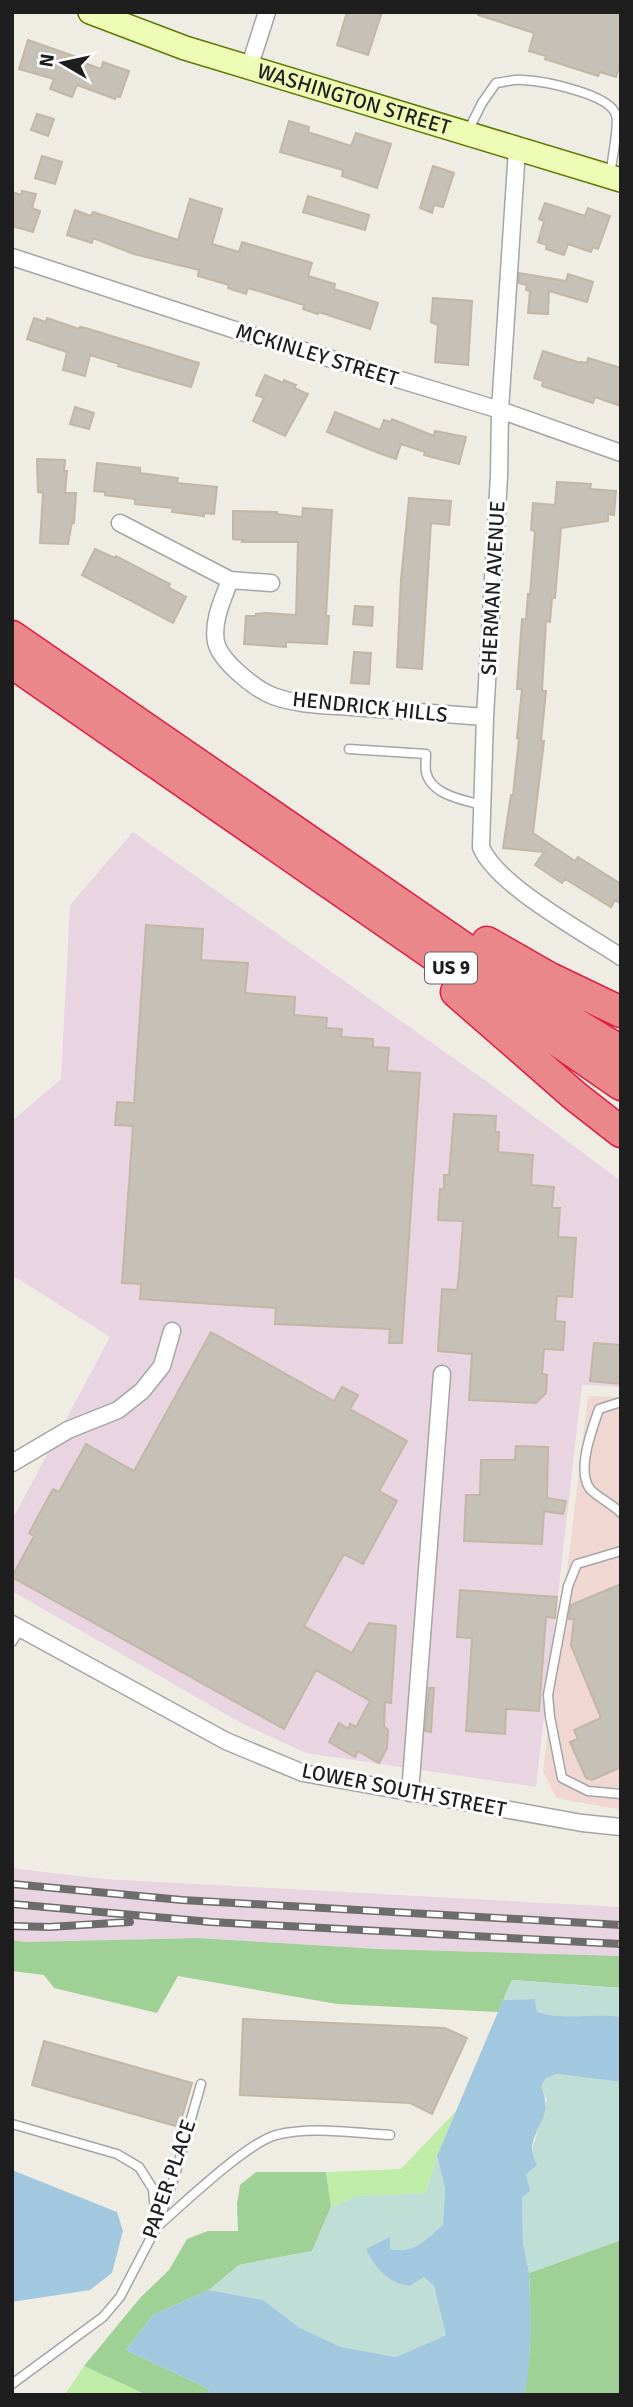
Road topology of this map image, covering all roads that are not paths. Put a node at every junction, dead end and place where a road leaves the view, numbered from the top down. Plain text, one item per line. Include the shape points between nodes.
1 (90, 12) edge
2 (267, 12) edge
3 (249, 68) junction
4 (466, 134) junction
5 (517, 149) junction
6 (615, 179) edge
7 (12, 257) edge
8 (500, 410) junction
9 (621, 453) edge
10 (120, 523) dead end
11 (230, 580) junction
12 (271, 583) dead end
13 (12, 636) edge
14 (12, 663) edge
15 (485, 718) junction
16 (349, 749) dead end
17 (482, 806) junction
18 (289, 840) junction
19 (621, 957) edge
20 (621, 1012) edge
21 (621, 1051) edge
22 (621, 1085) edge
23 (621, 1132) edge
24 (172, 1331) dead end
25 (442, 1374) dead end
26 (621, 1402) edge
27 (12, 1463) edge
28 (621, 1513) edge
29 (621, 1551) edge
30 (15, 1631) edge
31 (410, 1793) junction
32 (621, 1794) edge
33 (621, 1827) edge
34 (201, 2084) dead end
35 (12, 2124) edge
36 (390, 2135) dead end
37 (157, 2227) junction
38 (12, 2384) edge

1 - 3 street, WASHINGTON STREET
2 - 3 street
3 - 4 street, WASHINGTON STREET
4 - 5 street, WASHINGTON STREET
4 - 6 lane via 496,83 538,81 582,92 610,104 617,116
5 - 6 street, WASHINGTON STREET
5 - 8 street, SHERMAN AVENUE
7 - 8 street, MCKINLEY STREET
8 - 9 street, MCKINLEY STREET
8 - 15 street, SHERMAN AVENUE
10 - 11 street
11 - 12 street
11 - 15 street, HENDRICK HILLS via 218,614 217,644 254,687 274,697 306,703
13 - 18 highway, US 9
14 - 18 highway, US 9
15 - 17 street, SHERMAN AVENUE
16 - 17 lane via 426,754 426,773 435,787
17 - 19 street, SHERMAN AVENUE via 481,848 486,860 509,883
18 - 20 highway
18 - 21 highway, US 9
18 - 22 highway, US 9
18 - 23 highway
24 - 27 street via 162,1366 142,1391 118,1410 68,1430
25 - 31 street
26 - 28 lane via 599,1409 584,1476 591,1491
29 - 32 lane via 578,1564 568,1586 548,1695 562,1779 588,1791
30 - 31 street, LOWER SOUTH STREET via 226,1741 303,1773
31 - 33 street, LOWER SOUTH STREET
34 - 37 lane, PAPER PLACE
35 - 37 lane via 117,2154 139,2167 153,2189
36 - 37 lane via 306,2131 273,2136 243,2154
37 - 38 lane, PAPER PLACE via 120,2297 103,2317

